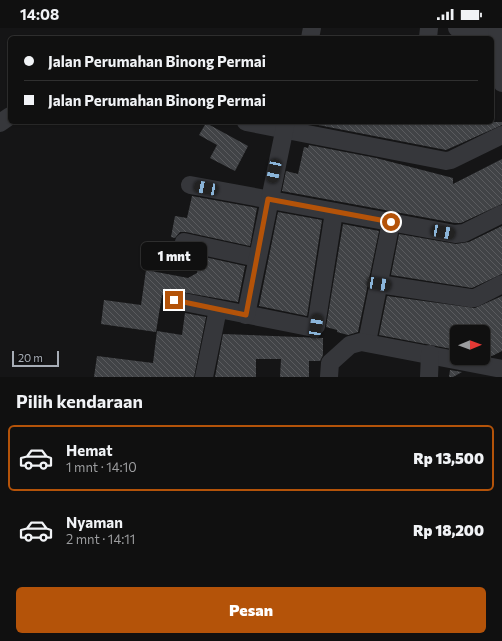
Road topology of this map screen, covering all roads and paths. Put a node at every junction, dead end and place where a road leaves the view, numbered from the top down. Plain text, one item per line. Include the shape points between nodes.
1 (457, 28) edge
2 (497, 31) edge
3 (496, 65) edge
4 (502, 83) edge
5 (265, 124) edge
6 (284, 126) edge
7 (502, 135) edge
8 (190, 185) dead end
9 (268, 199) junction
10 (334, 212) junction
11 (501, 217) edge
12 (391, 222) junction
13 (184, 242) dead end
14 (257, 258) junction
15 (379, 284) junction
16 (502, 284) edge
17 (174, 300) dead end
18 (218, 309) junction
19 (246, 315) junction
20 (367, 342) junction
21 (430, 354) junction
22 (502, 354) edge
23 (450, 358) edge
24 (490, 361) edge
25 (483, 365) edge
26 (502, 369) edge
27 (204, 377) edge
28 (329, 377) edge
29 (429, 377) edge

1 - 2 street
2 - 3 street
3 - 4 street
5 - 6 street
6 - 7 street via 446,161
6 - 9 street
8 - 9 street
9 - 10 street
9 - 14 street
10 - 12 street
10 - 19 street via 316,326 311,328
11 - 12 street via 460,234
12 - 15 street
13 - 14 street
14 - 19 street
15 - 16 street via 470,298 475,298
15 - 20 street
17 - 18 street
18 - 19 street
18 - 27 street
20 - 21 street
20 - 28 street via 350,345 330,363
21 - 23 street
21 - 29 street
22 - 24 street
25 - 26 street

